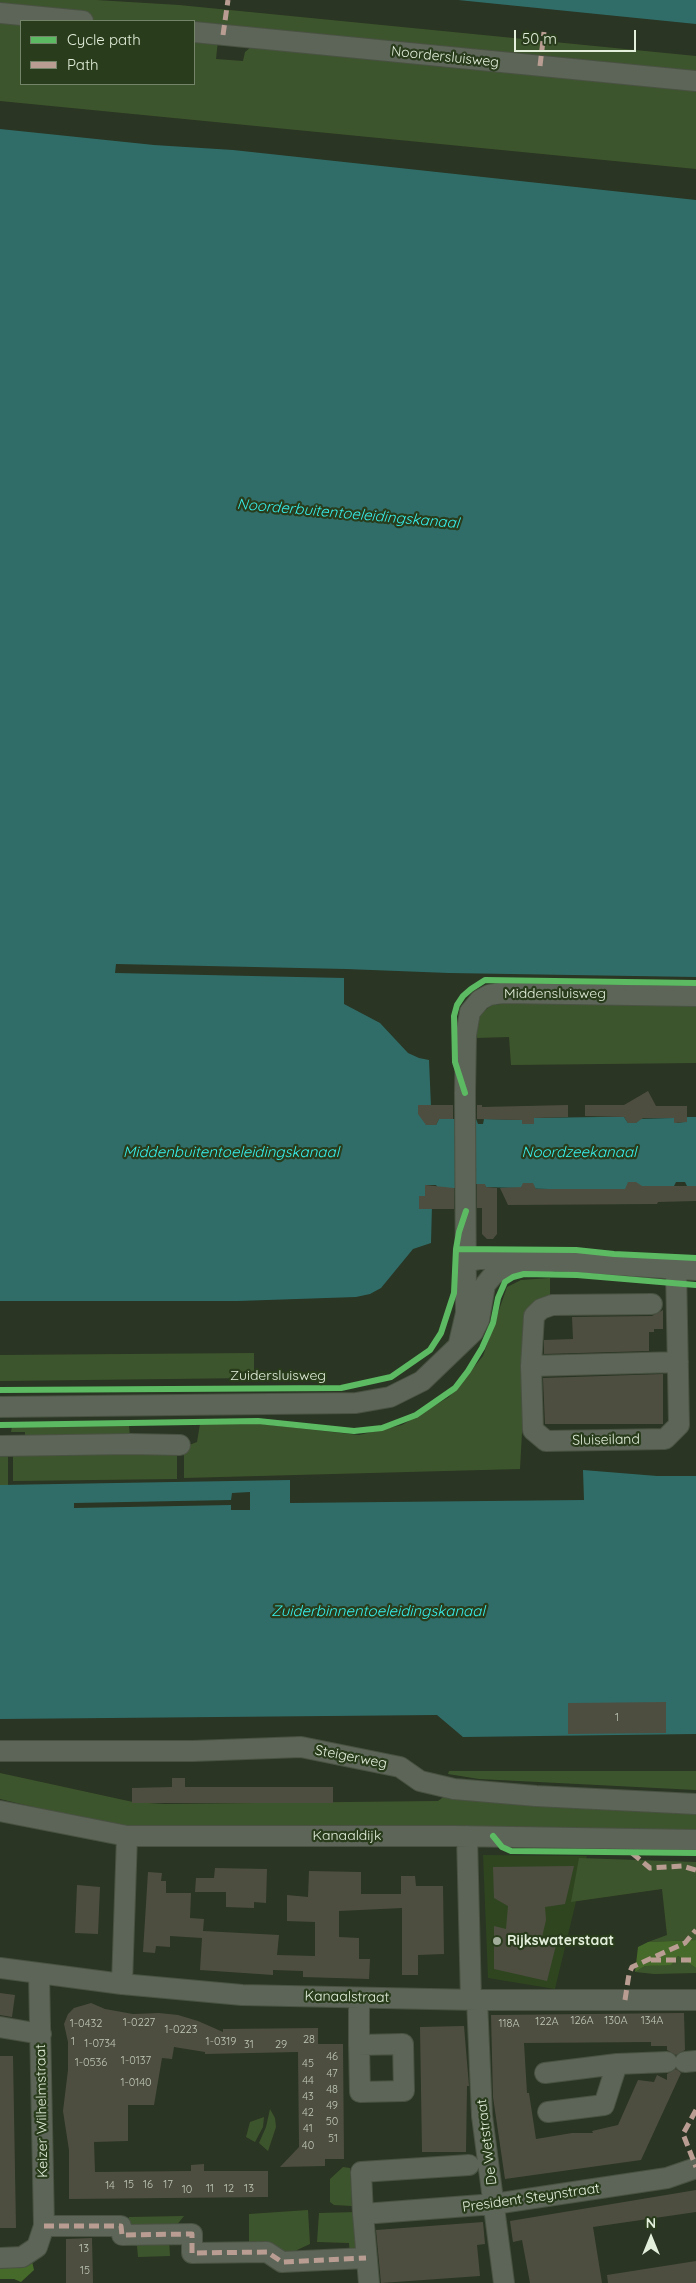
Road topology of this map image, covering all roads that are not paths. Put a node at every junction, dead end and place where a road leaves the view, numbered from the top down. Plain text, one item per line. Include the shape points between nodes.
1 (0, 13) edge
2 (73, 20) edge
3 (195, 32) edge
4 (696, 81) edge
5 (696, 996) edge
6 (551, 1262) junction
7 (466, 1267) junction
8 (676, 1269) junction
9 (696, 1270) edge
10 (489, 1280) junction
11 (652, 1304) dead end
12 (457, 1349) junction
13 (678, 1362) junction
14 (531, 1366) junction
15 (0, 1407) edge
16 (0, 1446) edge
17 (180, 1446) dead end
18 (0, 1745) edge
19 (0, 1751) edge
20 (28, 1751) junction
21 (696, 1804) edge
22 (0, 1811) edge
23 (127, 1836) junction
24 (467, 1836) junction
25 (696, 1840) edge
26 (0, 1968) edge
27 (40, 1974) junction
28 (122, 1984) junction
29 (360, 1998) junction
30 (474, 2000) junction
31 (696, 2000) edge
32 (0, 2027) edge
33 (41, 2034) junction
34 (359, 2045) dead end
35 (683, 2062) edge
36 (617, 2064) junction
37 (545, 2073) dead end
38 (548, 2112) dead end
39 (469, 2164) dead end
40 (696, 2168) edge
41 (494, 2204) junction
42 (363, 2214) junction
43 (44, 2226) junction
44 (0, 2258) edge
45 (366, 2258) junction
46 (369, 2283) edge
47 (504, 2283) edge

1 - 2 street
3 - 4 street, Noordersluisweg
5 - 7 street, Middensluisweg via 511,993 489,995 480,1000 470,1012 466,1034
6 - 7 street via 479,1259
6 - 8 street
6 - 10 street via 512,1266 502,1269
7 - 10 street
7 - 12 street via 466,1313
8 - 9 street
8 - 13 street, Sluiseiland
10 - 12 street via 474,1332
11 - 14 street, Sluiseiland via 552,1305 541,1309 534,1316
12 - 15 street, Zuidersluisweg via 422,1382 390,1397 356,1403
13 - 14 street
13 - 14 street, Sluiseiland via 679,1425 666,1439 546,1440 533,1430
16 - 17 street
18 - 20 street
19 - 20 street, Steigerweg
20 - 21 street, Steigerweg via 301,1747 400,1767 420,1782 454,1789
22 - 23 street, Kanaaldijk
23 - 24 street, Kanaaldijk
23 - 28 street
24 - 25 street, Kanaaldijk
24 - 30 street, De Wetstraat
26 - 27 street, Kanaalstraat
27 - 28 street, Kanaalstraat
27 - 33 street, Keizer Wilhelmstraat
28 - 29 street, Kanaalstraat via 242,1995
29 - 30 street, Kanaalstraat
29 - 34 street
30 - 31 street, Kanaalstraat
30 - 41 street, De Wetstraat via 482,2116
32 - 33 street
33 - 43 street, Keizer Wilhelmstraat
35 - 36 street
36 - 37 street
36 - 38 street via 604,2105
39 - 42 street via 360,2172
40 - 41 street, President Steynstraat via 667,2178
41 - 42 street, President Steynstraat
41 - 47 street, De Wetstraat
42 - 45 street
43 - 44 street, Keizer Wilhelmstraat via 37,2247 22,2257
43 - 45 street via 121,2226 122,2235 192,2234 192,2253 267,2252 282,2262
45 - 46 street

